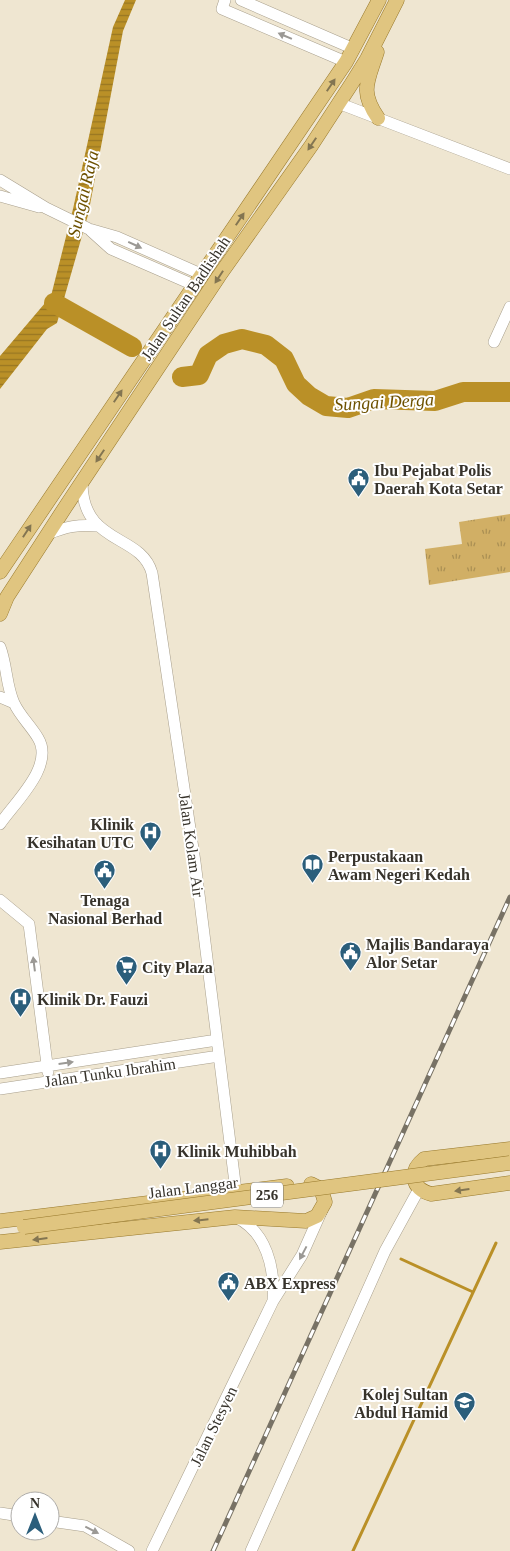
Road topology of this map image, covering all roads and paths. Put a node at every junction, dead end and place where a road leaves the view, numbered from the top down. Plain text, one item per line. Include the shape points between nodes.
1 (241, 0) edge
2 (379, 0) edge
3 (397, 0) edge
4 (224, 4) edge
5 (388, 18) junction
6 (354, 49) junction
7 (346, 62) junction
8 (338, 103) junction
9 (378, 118) junction
10 (510, 169) edge
11 (0, 180) edge
12 (0, 196) edge
13 (46, 208) junction
14 (199, 280) junction
15 (510, 307) edge
16 (494, 342) dead end
17 (82, 483) junction
18 (97, 526) junction
19 (48, 534) junction
20 (0, 572) edge
21 (0, 614) edge
22 (0, 647) edge
23 (0, 697) edge
24 (14, 703) junction
25 (0, 824) edge
26 (0, 900) edge
27 (0, 914) edge
28 (25, 919) junction
29 (217, 1040) junction
30 (219, 1056) junction
31 (47, 1066) junction
32 (0, 1073) edge
33 (49, 1081) junction
34 (0, 1089) edge
35 (510, 1149) edge
36 (510, 1163) edge
37 (510, 1183) edge
38 (419, 1189) junction
39 (236, 1192) junction
40 (323, 1209) junction
41 (235, 1217) junction
42 (0, 1221) edge
43 (0, 1230) edge
44 (0, 1242) edge
45 (273, 1301) junction
46 (60, 1522) edge
47 (129, 1551) edge
48 (152, 1551) edge
49 (251, 1551) edge

1 - 6 street
2 - 6 main road, Jalan Sultan Badlishah
3 - 5 main road, Jalan Sultan Badlishah
7 -> 4 street
5 - 8 main road, Jalan Sultan Badlishah via 367,59
5 - 9 main road via 366,87 368,104
6 - 7 main road, Jalan Sultan Badlishah
14 -> 7 main road, Jalan Sultan Badlishah
8 - 9 street
8 -> 17 main road, Jalan Sultan Badlishah
9 - 10 street
11 - 13 street
12 - 13 street
13 - 14 street via 89,229 111,249
20 -> 14 main road, Jalan Sultan Badlishah
15 - 16 street
17 - 18 street, Jalan Kolam Air via 84,505
17 - 19 main road, Jalan Sultan Badlishah
18 - 19 street via 65,527
18 - 29 street, Jalan Kolam Air via 143,556 152,573 195,862
19 - 21 main road, Jalan Sultan Badlishah via 7,597
22 - 24 street
23 - 24 street
24 - 25 street via 39,739 43,753 41,765 26,790
26 - 28 street
27 - 28 street via 14,914
31 -> 28 street via 29,924
29 - 30 street, Jalan Kolam Air
31 -> 29 street, Jalan Tunku Ibrahim
30 - 33 street, Jalan Tunku Ibrahim
30 - 39 street, Jalan Kolam Air
31 - 32 street, Jalan Tunku Ibrahim
31 - 33 street
33 - 34 street, Jalan Tunku Ibrahim
35 - 38 main road via 424,1159 414,1173 414,1182
36 - 43 main road, Jalan Langgar / 256, bridge
37 -> 38 main road via 431,1194
38 - 49 street via 384,1251
39 - 40 main road via 314,1184 323,1193
39 - 42 main road
40 - 41 main road via 306,1221
40 -> 45 street, Jalan Stesyen via 302,1255
41 -> 44 main road
41 - 45 street via 251,1228 268,1255 273,1275
45 - 48 street, Jalan Stesyen
46 -> 47 street via 85,1526

